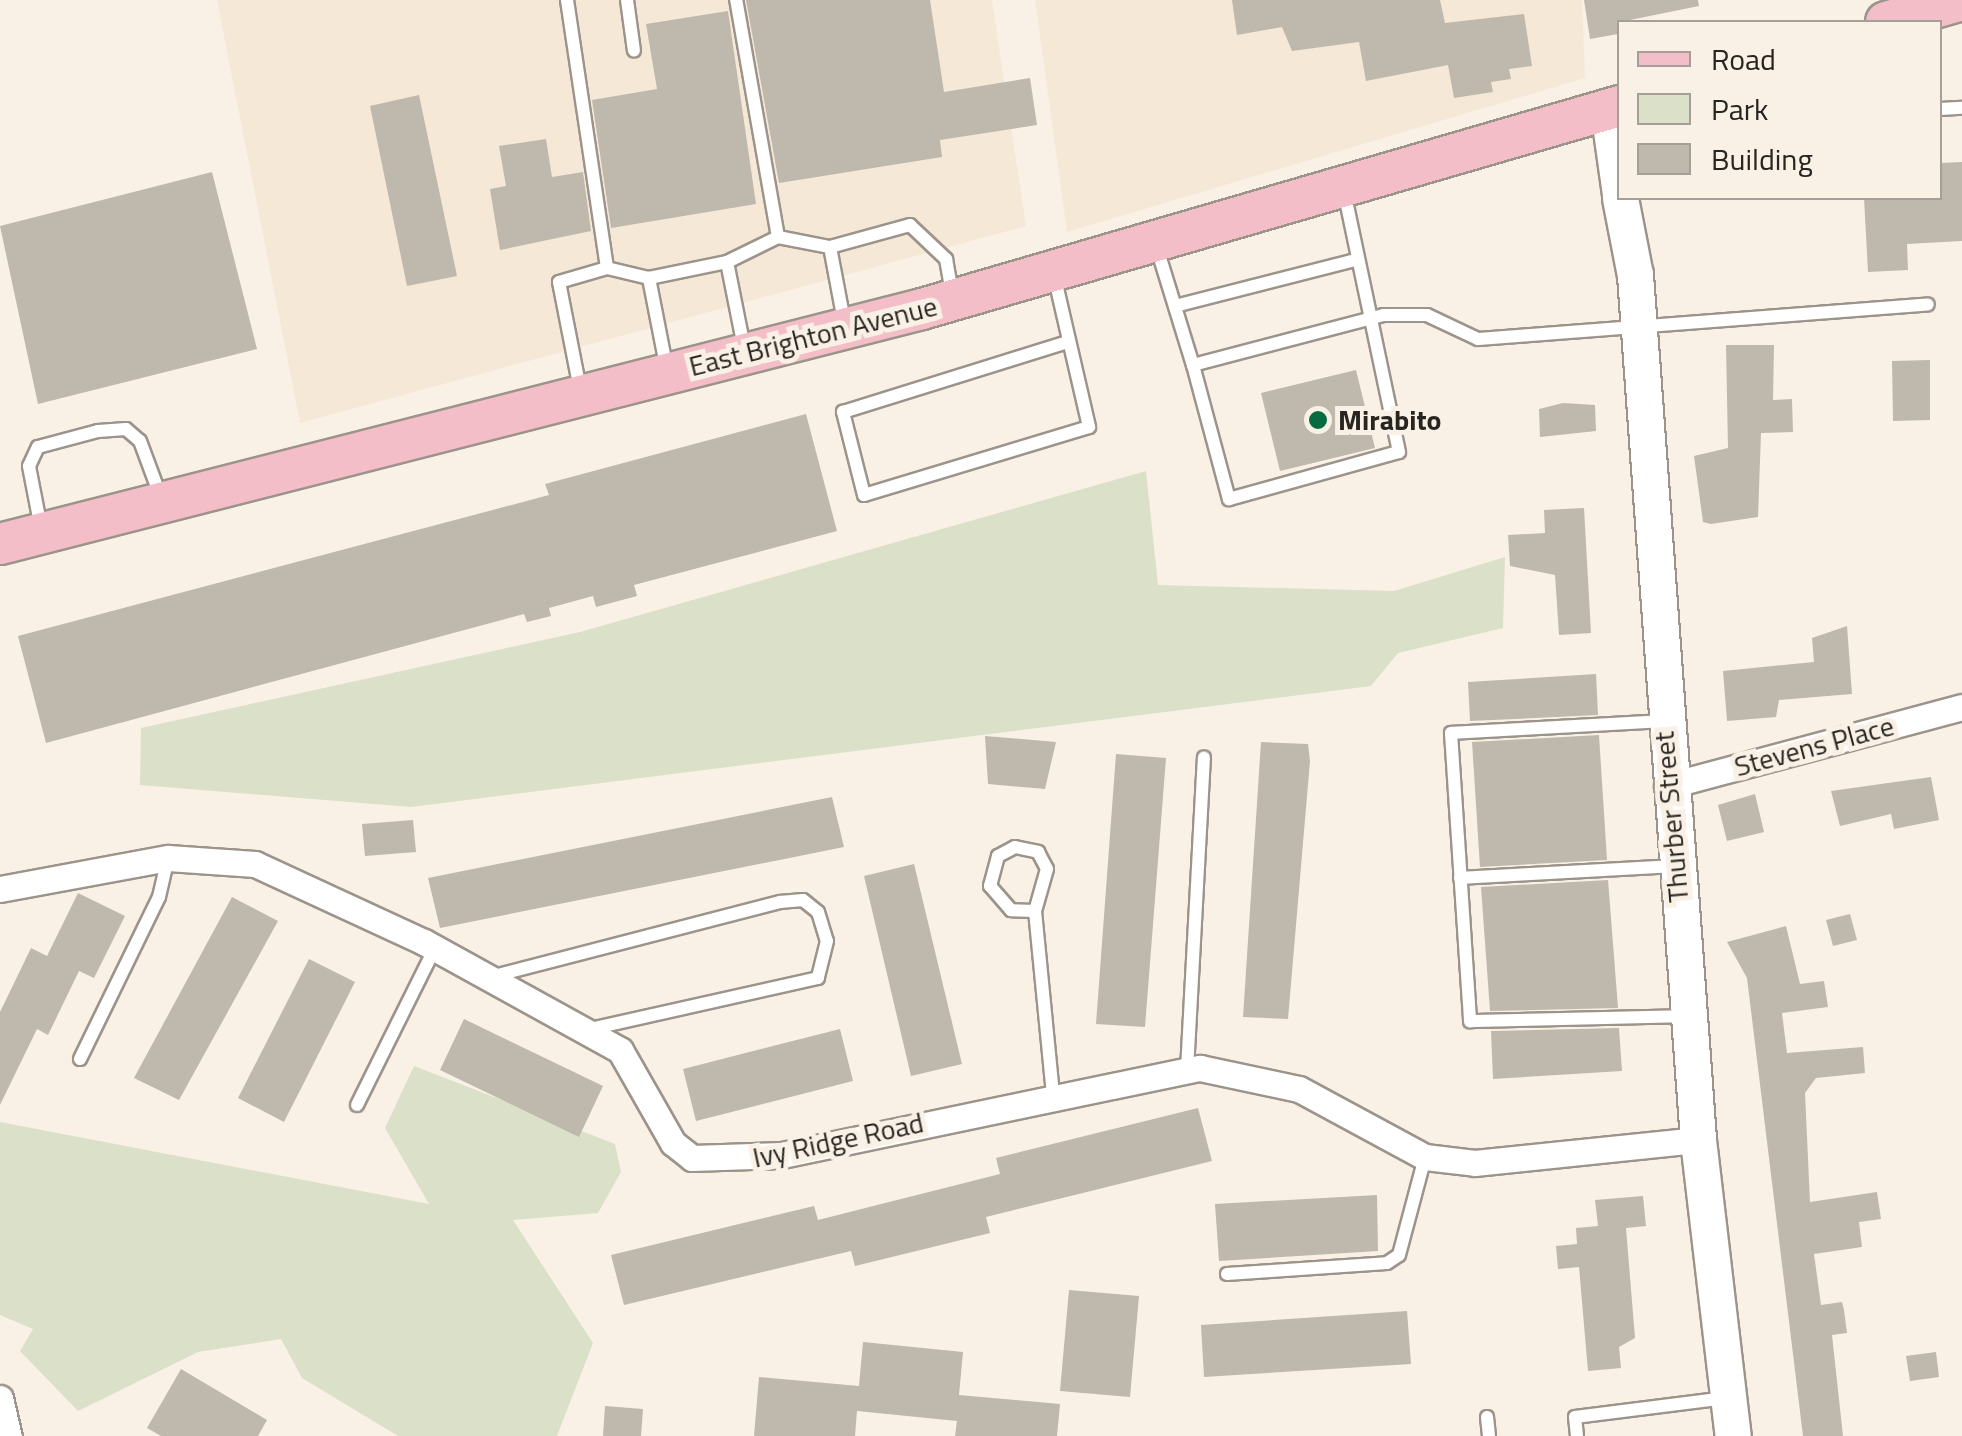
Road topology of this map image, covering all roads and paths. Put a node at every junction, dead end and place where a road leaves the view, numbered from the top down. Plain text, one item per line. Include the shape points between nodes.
1 (567, 0) edge
2 (627, 0) edge
3 (736, 0) edge
4 (1962, 0) edge
5 (1893, 20) edge
6 (634, 51) dead end
7 (1614, 107) edge
8 (1617, 152) edge
9 (1344, 192) junction
10 (1621, 200) edge
11 (778, 237) junction
12 (1156, 244) junction
13 (830, 247) junction
14 (1352, 261) junction
15 (727, 262) junction
16 (607, 268) junction
17 (1054, 273) junction
18 (648, 278) junction
19 (954, 300) junction
20 (1928, 304) dead end
21 (1175, 306) junction
22 (1309, 319) dead end
23 (1366, 320) junction
24 (1638, 320) junction
25 (846, 328) junction
26 (1244, 334) dead end
27 (1313, 334) junction
28 (1068, 342) junction
29 (1249, 350) junction
30 (745, 354) junction
31 (1193, 365) junction
32 (668, 374) junction
33 (581, 396) junction
34 (163, 502) junction
35 (42, 533) junction
36 (0, 544) edge
37 (1962, 707) edge
38 (1663, 721) junction
39 (1204, 757) dead end
40 (1667, 786) junction
41 (168, 858) junction
42 (1674, 866) junction
43 (1460, 878) junction
44 (0, 889) edge
45 (1035, 912) junction
46 (434, 948) junction
47 (489, 977) junction
48 (1687, 1016) junction
49 (588, 1030) junction
50 (80, 1059) dead end
51 (1187, 1070) junction
52 (1053, 1094) junction
53 (357, 1104) dead end
54 (1698, 1140) junction
55 (1426, 1158) junction
56 (1226, 1274) dead end
57 (0, 1398) edge
58 (1728, 1398) junction
59 (1487, 1417) dead end
60 (9, 1436) edge
61 (1489, 1436) edge
62 (1578, 1436) edge
63 (1733, 1436) edge

1 - 16 lane
2 - 6 lane
3 - 11 lane
4 - 5 main road
7 - 8 street, Thurber Street
7 - 9 main road, East Brighton Avenue
9 - 12 main road, East Brighton Avenue
9 - 14 lane
10 - 24 street, Thurber Street
11 - 13 lane
11 - 15 lane
12 - 17 main road, East Brighton Avenue
12 - 21 lane
13 - 19 lane via 910,225 946,259
13 - 25 lane
14 - 21 lane via 1300,282
14 - 23 lane
15 - 18 lane
15 - 30 lane
16 - 18 lane
16 - 33 lane via 559,282
17 - 19 main road, East Brighton Avenue
17 - 28 lane
18 - 32 lane
19 - 25 main road, East Brighton Avenue
20 - 24 lane
21 - 31 lane
22 - 27 lane
23 - 24 lane via 1427,315 1478,340 1611,334
23 - 27 lane
23 - 31 lane via 1398,452 1229,498
24 - 38 street, Thurber Street
25 - 30 main road, East Brighton Avenue
26 - 29 lane
27 - 29 lane via 1276,336
28 - 28 lane via 1088,427 864,495 842,412
29 - 31 lane
30 - 32 main road, East Brighton Avenue
32 - 33 main road, East Brighton Avenue
33 - 34 main road, East Brighton Avenue
34 - 35 main road, East Brighton Avenue
34 - 35 lane via 140,441 126,429 98,431 38,447 30,466
35 - 36 main road, East Brighton Avenue
37 - 40 street, Stevens Place
38 - 40 street, Thurber Street
38 - 43 lane via 1451,733
39 - 51 lane
40 - 42 street, Thurber Street
41 - 44 street, Ivy Ridge Road
41 - 46 street, Ivy Ridge Road via 255,864
41 - 50 lane via 159,897
42 - 43 lane
42 - 48 street, Thurber Street
43 - 48 lane via 1470,1021
45 - 45 lane via 1047,868 1038,852 1015,847 998,856 990,886 1011,910
45 - 52 lane
46 - 47 street, Ivy Ridge Road
46 - 53 lane
47 - 49 street, Ivy Ridge Road
47 - 49 lane via 780,902 803,900 818,912 828,942 818,978
48 - 54 street, Thurber Street
49 - 52 street, Ivy Ridge Road via 620,1050 672,1142 692,1158 782,1154
51 - 52 street, Ivy Ridge Road
51 - 55 street, Ivy Ridge Road via 1246,1072 1299,1088
54 - 55 street, Ivy Ridge Road via 1475,1163
54 - 58 street, Thurber Street
55 - 56 lane via 1399,1255 1387,1263
57 - 60 street
58 - 62 lane via 1575,1417
58 - 63 street, Thurber Street
59 - 61 lane

